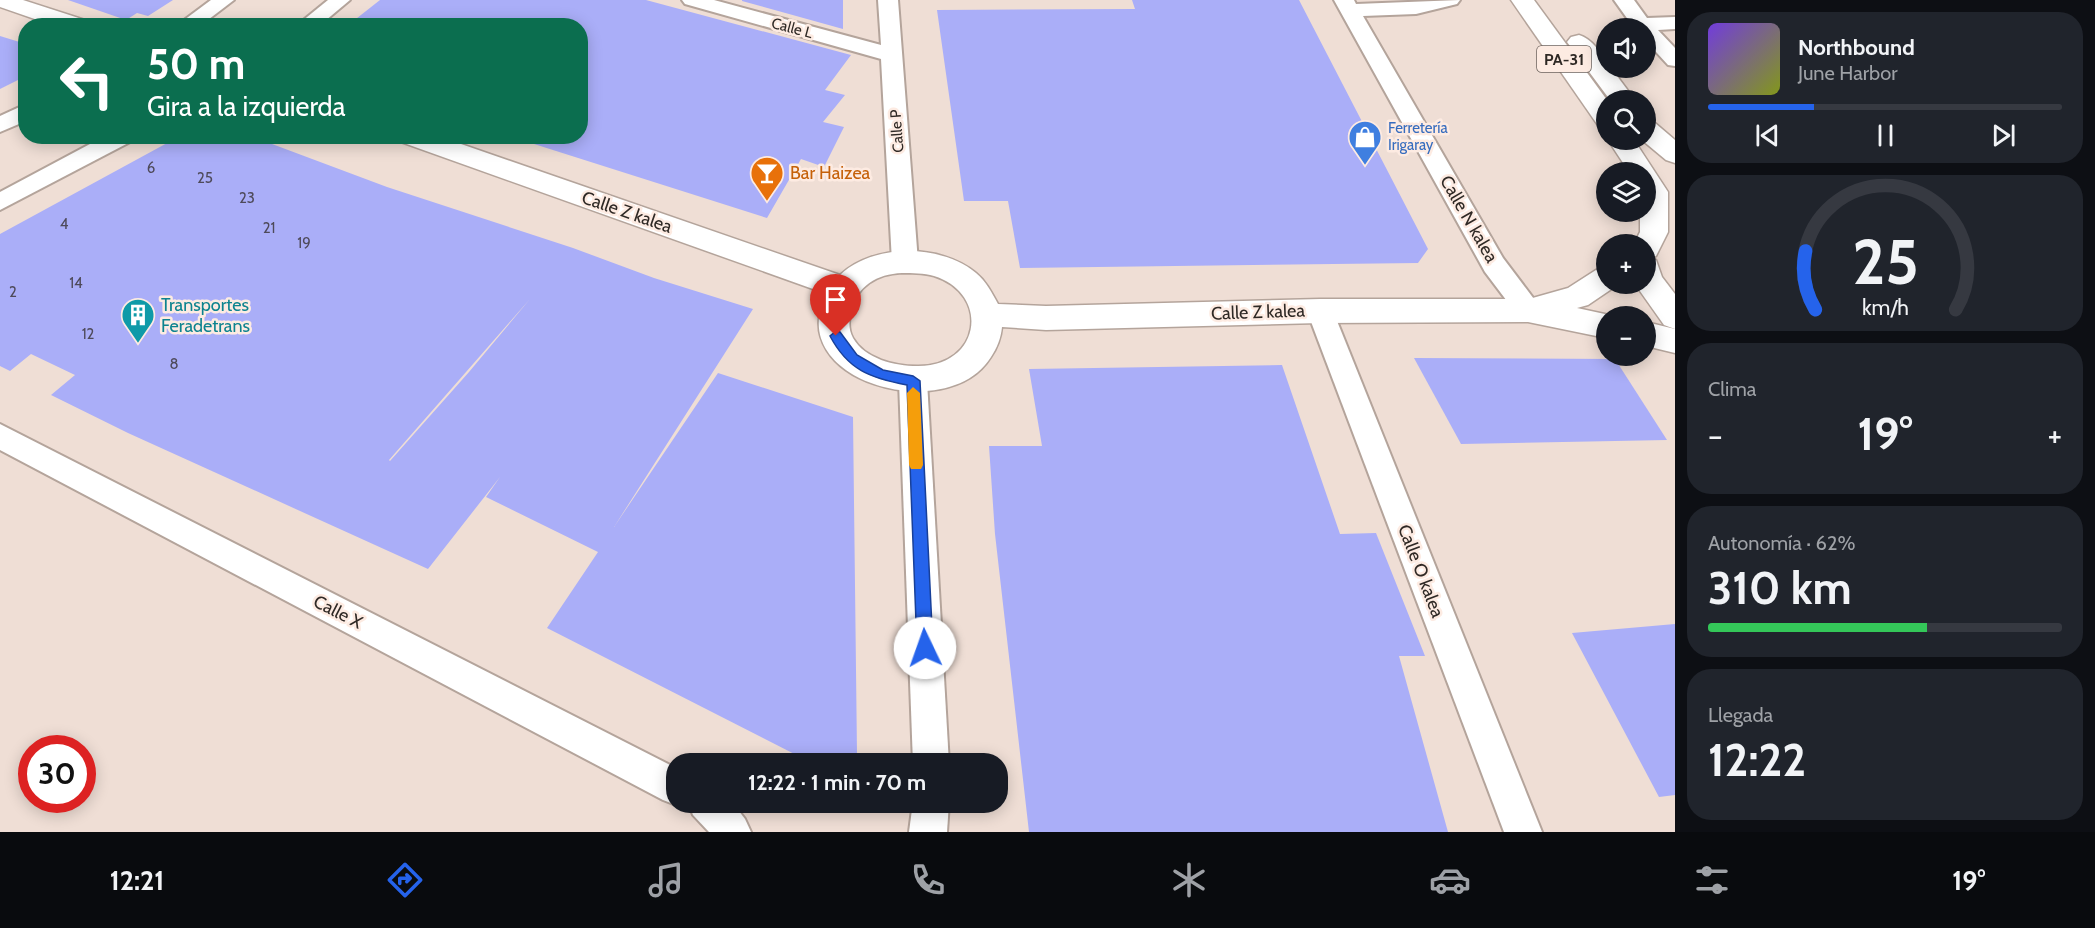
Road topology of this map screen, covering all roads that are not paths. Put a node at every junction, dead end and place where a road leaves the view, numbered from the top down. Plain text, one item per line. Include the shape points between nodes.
1 (0, 0) edge
2 (224, 0) edge
3 (340, 0) edge
4 (692, 0) edge
5 (888, 0) edge
6 (1450, 0) edge
7 (1522, 0) edge
8 (1546, 0) edge
9 (1624, 0) edge
10 (1347, 5) edge
11 (55, 18) edge
12 (198, 18) edge
13 (316, 18) edge
14 (1637, 18) edge
15 (1675, 23) edge
16 (1656, 24) edge
17 (1656, 40) edge
18 (892, 55) junction
19 (1675, 60) edge
20 (1615, 90) edge
21 (1596, 104) edge
22 (18, 115) edge
23 (0, 125) edge
24 (1656, 138) edge
25 (109, 144) edge
26 (433, 144) edge
27 (1675, 154) edge
28 (0, 202) edge
29 (1656, 213) edge
30 (1658, 234) edge
31 (905, 262) junction
32 (1596, 285) edge
33 (844, 288) junction
34 (1656, 291) edge
35 (1320, 310) junction
36 (1528, 310) junction
37 (988, 315) junction
38 (1675, 317) edge
39 (1596, 324) edge
40 (1656, 336) edge
41 (1675, 341) edge
42 (913, 381) junction
43 (0, 436) edge
44 (930, 753) edge
45 (666, 782) edge
46 (717, 813) edge
47 (930, 813) edge
48 (732, 832) edge
49 (928, 832) edge
50 (1523, 832) edge

1 - 11 main road
2 - 12 street
3 - 13 street
4 - 18 street, Calle L
5 - 18 street, Calle P
6 - 10 street via 1416,8
7 - 21 main road, PA-31
8 - 20 main road
9 - 14 street
10 - 36 street, Calle N kalea via 1494,265
15 - 16 street
17 - 19 street
18 - 31 street, Calle P
22 - 23 street
24 - 27 main road
25 - 28 street
26 - 33 main road, Calle Z kalea
29 - 30 main road
31 - 33 main road via 866,271
31 - 37 main road via 925,263 954,273 976,291
32 - 36 main road via 1577,297
33 - 42 main road via 834,311 836,336 852,359 880,375
34 - 38 main road
35 - 36 main road, Calle Z kalea
35 - 37 main road, Calle Z kalea via 1047,318
35 - 50 street, Calle O kalea
36 - 39 main road
37 - 42 main road via 988,334 979,353 962,368 940,378
40 - 41 main road
42 - 44 street
43 - 45 street, Calle X
46 - 48 street
47 - 49 street

